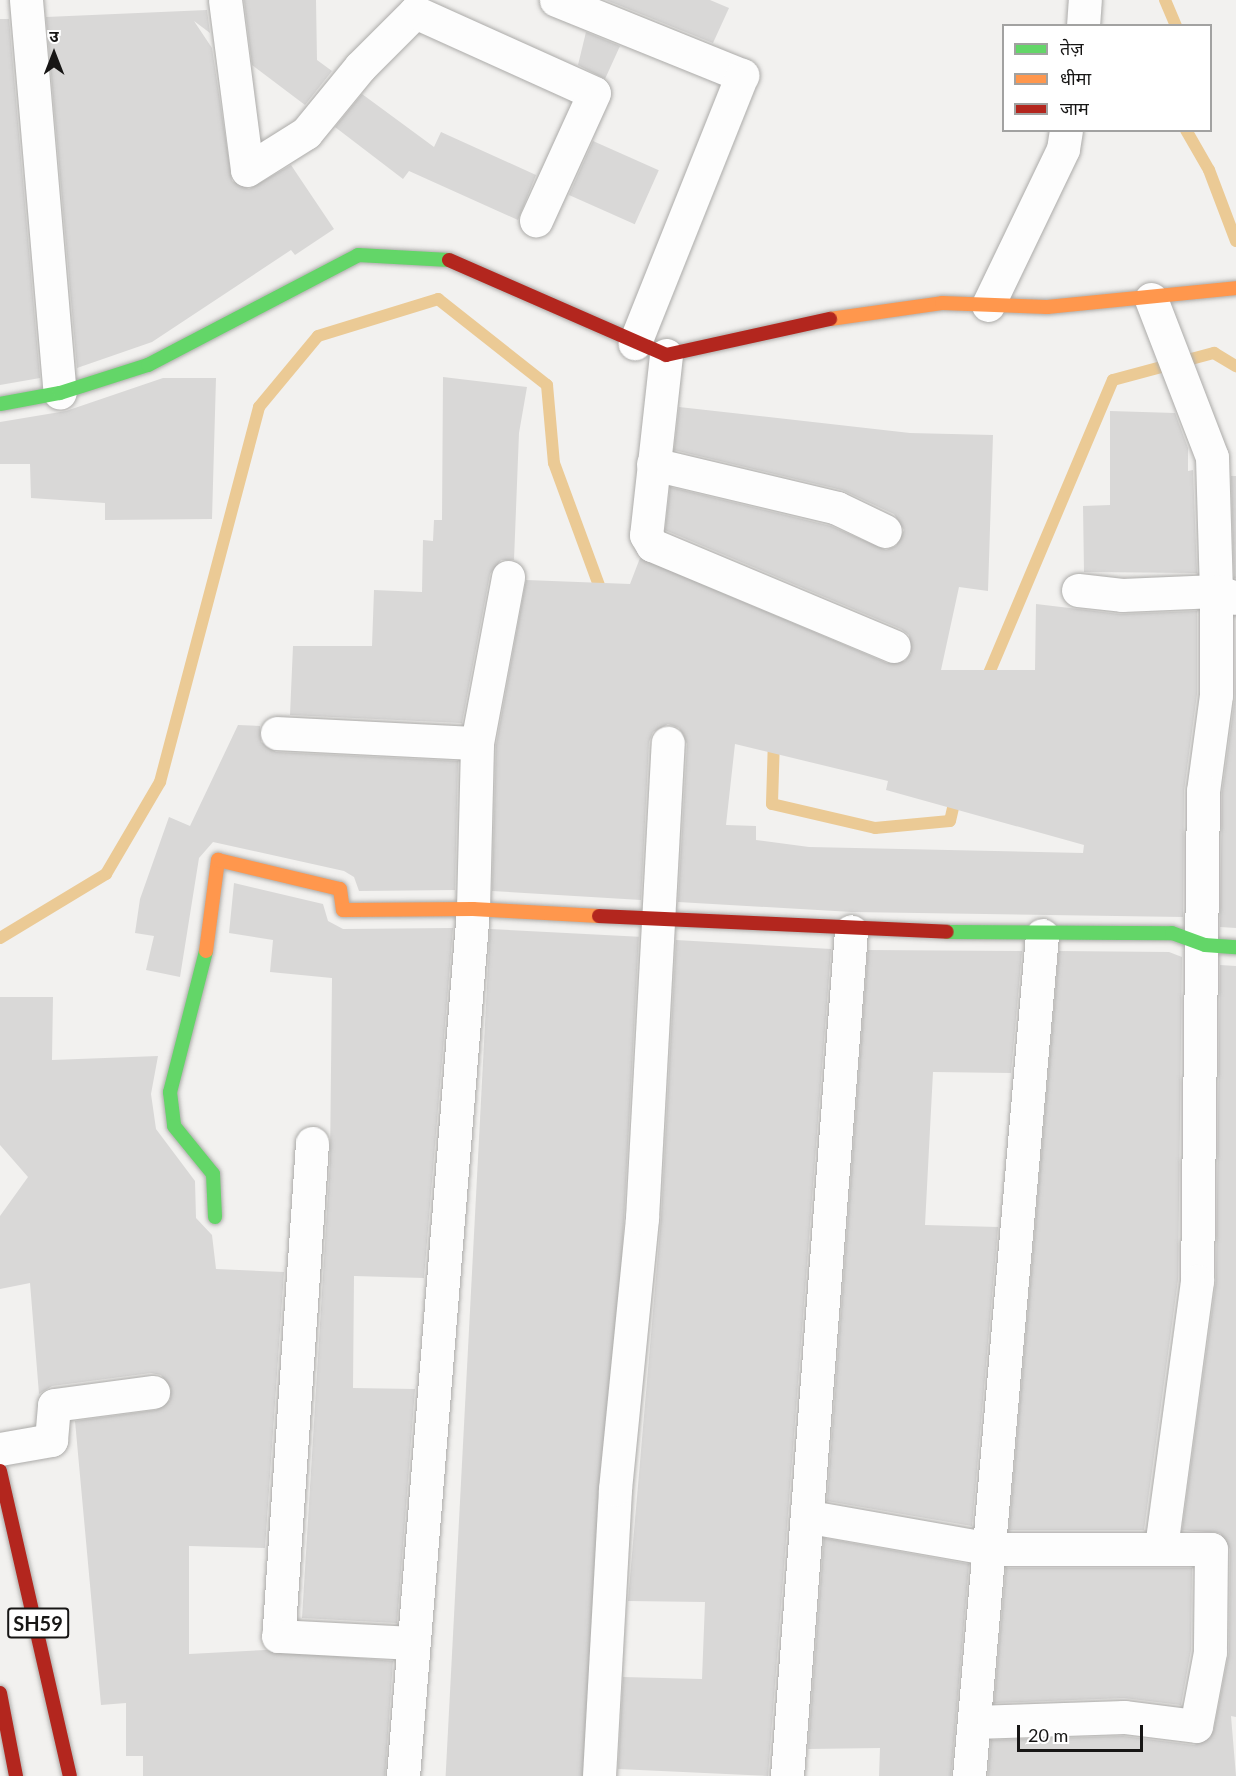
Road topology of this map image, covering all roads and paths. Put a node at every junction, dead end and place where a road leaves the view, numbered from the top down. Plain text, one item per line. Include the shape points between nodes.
1 (26, 0) edge
2 (225, 0) edge
3 (556, 0) edge
4 (1085, 0) edge
5 (1083, 24) edge
6 (1065, 132) edge
7 (536, 220) dead end
8 (1236, 288) edge
9 (1151, 299) junction
10 (988, 305) junction
11 (635, 344) junction
12 (666, 355) junction
13 (60, 393) junction
14 (0, 404) edge
15 (653, 464) junction
16 (885, 531) dead end
17 (508, 577) dead end
18 (1078, 590) dead end
19 (1226, 595) edge
20 (894, 646) dead end
21 (277, 733) dead end
22 (477, 744) junction
23 (668, 744) dead end
24 (473, 909) junction
25 (659, 920) junction
26 (851, 931) junction
27 (1042, 936) junction
28 (1220, 946) edge
29 (312, 1143) dead end
30 (215, 1217) dead end
31 (153, 1392) dead end
32 (0, 1449) edge
33 (0, 1471) edge
34 (810, 1517) junction
35 (1161, 1548) junction
36 (992, 1549) junction
37 (411, 1643) junction
38 (0, 1693) edge
39 (975, 1722) junction
40 (16, 1776) edge
41 (70, 1776) edge
42 (403, 1776) edge
43 (599, 1776) edge
44 (787, 1776) edge
45 (969, 1776) edge

1 - 13 street
2 - 7 street via 248,170 306,133 360,67 415,12 594,93
3 - 11 street via 742,75
4 - 5 street
6 - 10 street
8 - 9 street via 1218,294
9 - 10 street via 1047,307
9 - 19 street via 1212,457
10 - 12 street via 942,303 793,324
11 - 12 street
11 - 13 street via 442,257 358,255 148,365
12 - 15 street
13 - 14 street
15 - 16 street via 837,507
15 - 20 street via 646,535 652,545
17 - 22 street
18 - 19 street via 1122,595
19 - 28 street via 1203,791
21 - 22 street
22 - 24 street
23 - 25 street
24 - 25 street
24 - 30 street via 343,910 340,889 218,860 210,934 170,1092 174,1126 213,1174
24 - 37 street
25 - 26 street
25 - 43 street via 642,1218 615,1489
26 - 27 street
26 - 34 street
27 - 28 street via 1172,933
27 - 36 street
28 - 35 street via 1194,1324
29 - 37 street via 278,1636
31 - 32 street via 54,1405 51,1440
33 - 41 street, SH59
34 - 36 street
34 - 44 street
35 - 36 street
35 - 39 street via 1211,1549 1210,1652 1196,1726 1124,1717
36 - 39 street
37 - 42 street
38 - 40 street
39 - 45 street

